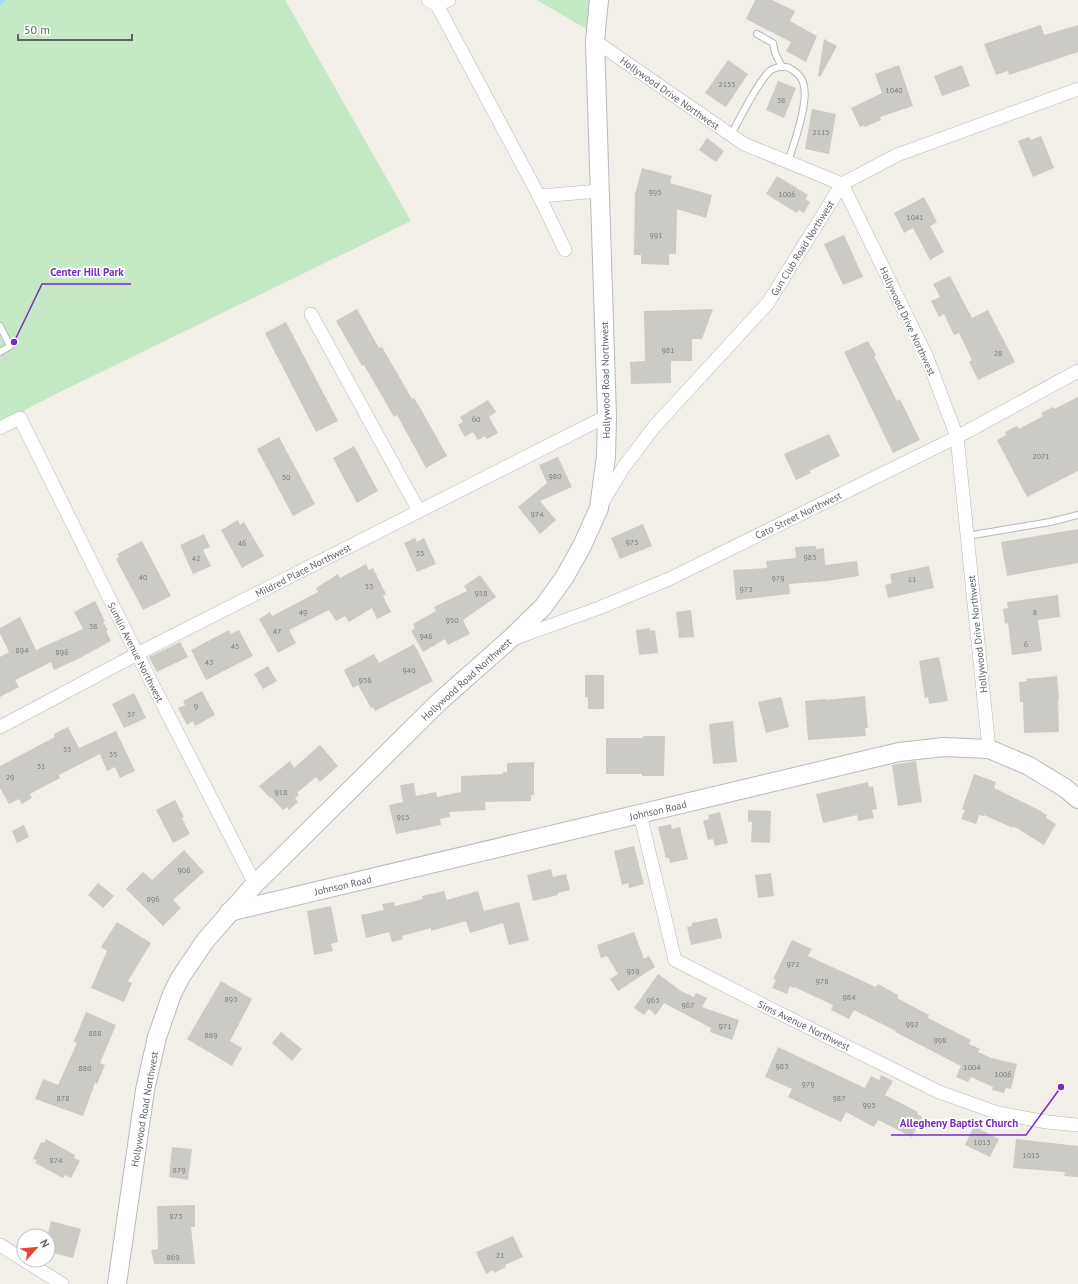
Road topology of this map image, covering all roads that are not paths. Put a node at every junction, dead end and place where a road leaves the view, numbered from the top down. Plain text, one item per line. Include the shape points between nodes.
1 (599, 0) edge
2 (438, 2) edge
3 (757, 34) dead end
4 (595, 41) junction
5 (782, 67) junction
6 (1078, 89) edge
7 (731, 135) junction
8 (788, 162) junction
9 (842, 184) junction
10 (600, 191) junction
11 (539, 196) junction
12 (565, 250) dead end
13 (311, 314) dead end
14 (0, 326) edge
15 (0, 352) edge
16 (1078, 371) edge
17 (607, 416) junction
18 (0, 428) edge
19 (956, 437) junction
20 (600, 508) junction
21 (419, 511) junction
22 (1078, 515) edge
23 (967, 536) junction
24 (509, 640) junction
25 (137, 654) junction
26 (0, 727) edge
27 (989, 749) junction
28 (1078, 799) edge
29 (640, 814) junction
30 (255, 884) junction
31 (229, 912) junction
32 (1078, 1125) edge
33 (0, 1244) edge
34 (16, 1255) edge
35 (37, 1268) edge
36 (62, 1284) edge
37 (117, 1284) edge

1 - 4 street, Hollywood Road Northwest
2 - 11 street
3 - 5 lane via 773,43 774,53
4 - 7 street, Hollywood Drive Northwest
4 - 10 street, Hollywood Road Northwest
5 - 7 lane via 771,69 764,77
5 - 8 lane via 789,68 797,74 803,81 806,93
6 - 9 street via 897,155
7 - 8 street, Hollywood Drive Northwest via 744,144
8 - 9 street, Hollywood Drive Northwest
9 - 19 street, Hollywood Drive Northwest via 926,355
9 - 20 street, Gun Club Road Northwest via 768,303 654,427 623,468
10 - 11 street
10 - 17 street, Hollywood Road Northwest
11 - 12 street
13 - 21 street
14 - 15 lane via 10,346
16 - 19 street, Cato Street Northwest
17 - 20 street, Hollywood Road Northwest via 606,456
17 - 21 street, Mildred Place Northwest
18 - 25 street, Sumlin Avenue Northwest via 20,418
19 - 23 street, Hollywood Drive Northwest
19 - 24 street, Cato Street Northwest via 669,579 599,608
20 - 24 street, Hollywood Road Northwest via 564,578 543,607
21 - 25 street, Mildred Place Northwest
22 - 23 lane
23 - 27 street, Hollywood Drive Northwest
24 - 30 street, Hollywood Road Northwest via 440,701
25 - 26 street, Mildred Place Northwest
25 - 30 street, Sumlin Avenue Northwest
27 - 28 street, Johnson Road via 1029,766
27 - 29 street, Johnson Road via 944,747 899,752
29 - 31 street, Johnson Road
29 - 32 street, Sims Avenue Northwest via 675,960 939,1092 998,1113
30 - 31 street, Hollywood Road Northwest
31 - 37 street, Hollywood Road Northwest via 180,978 157,1037 145,1090
33 - 34 street
35 - 36 street

